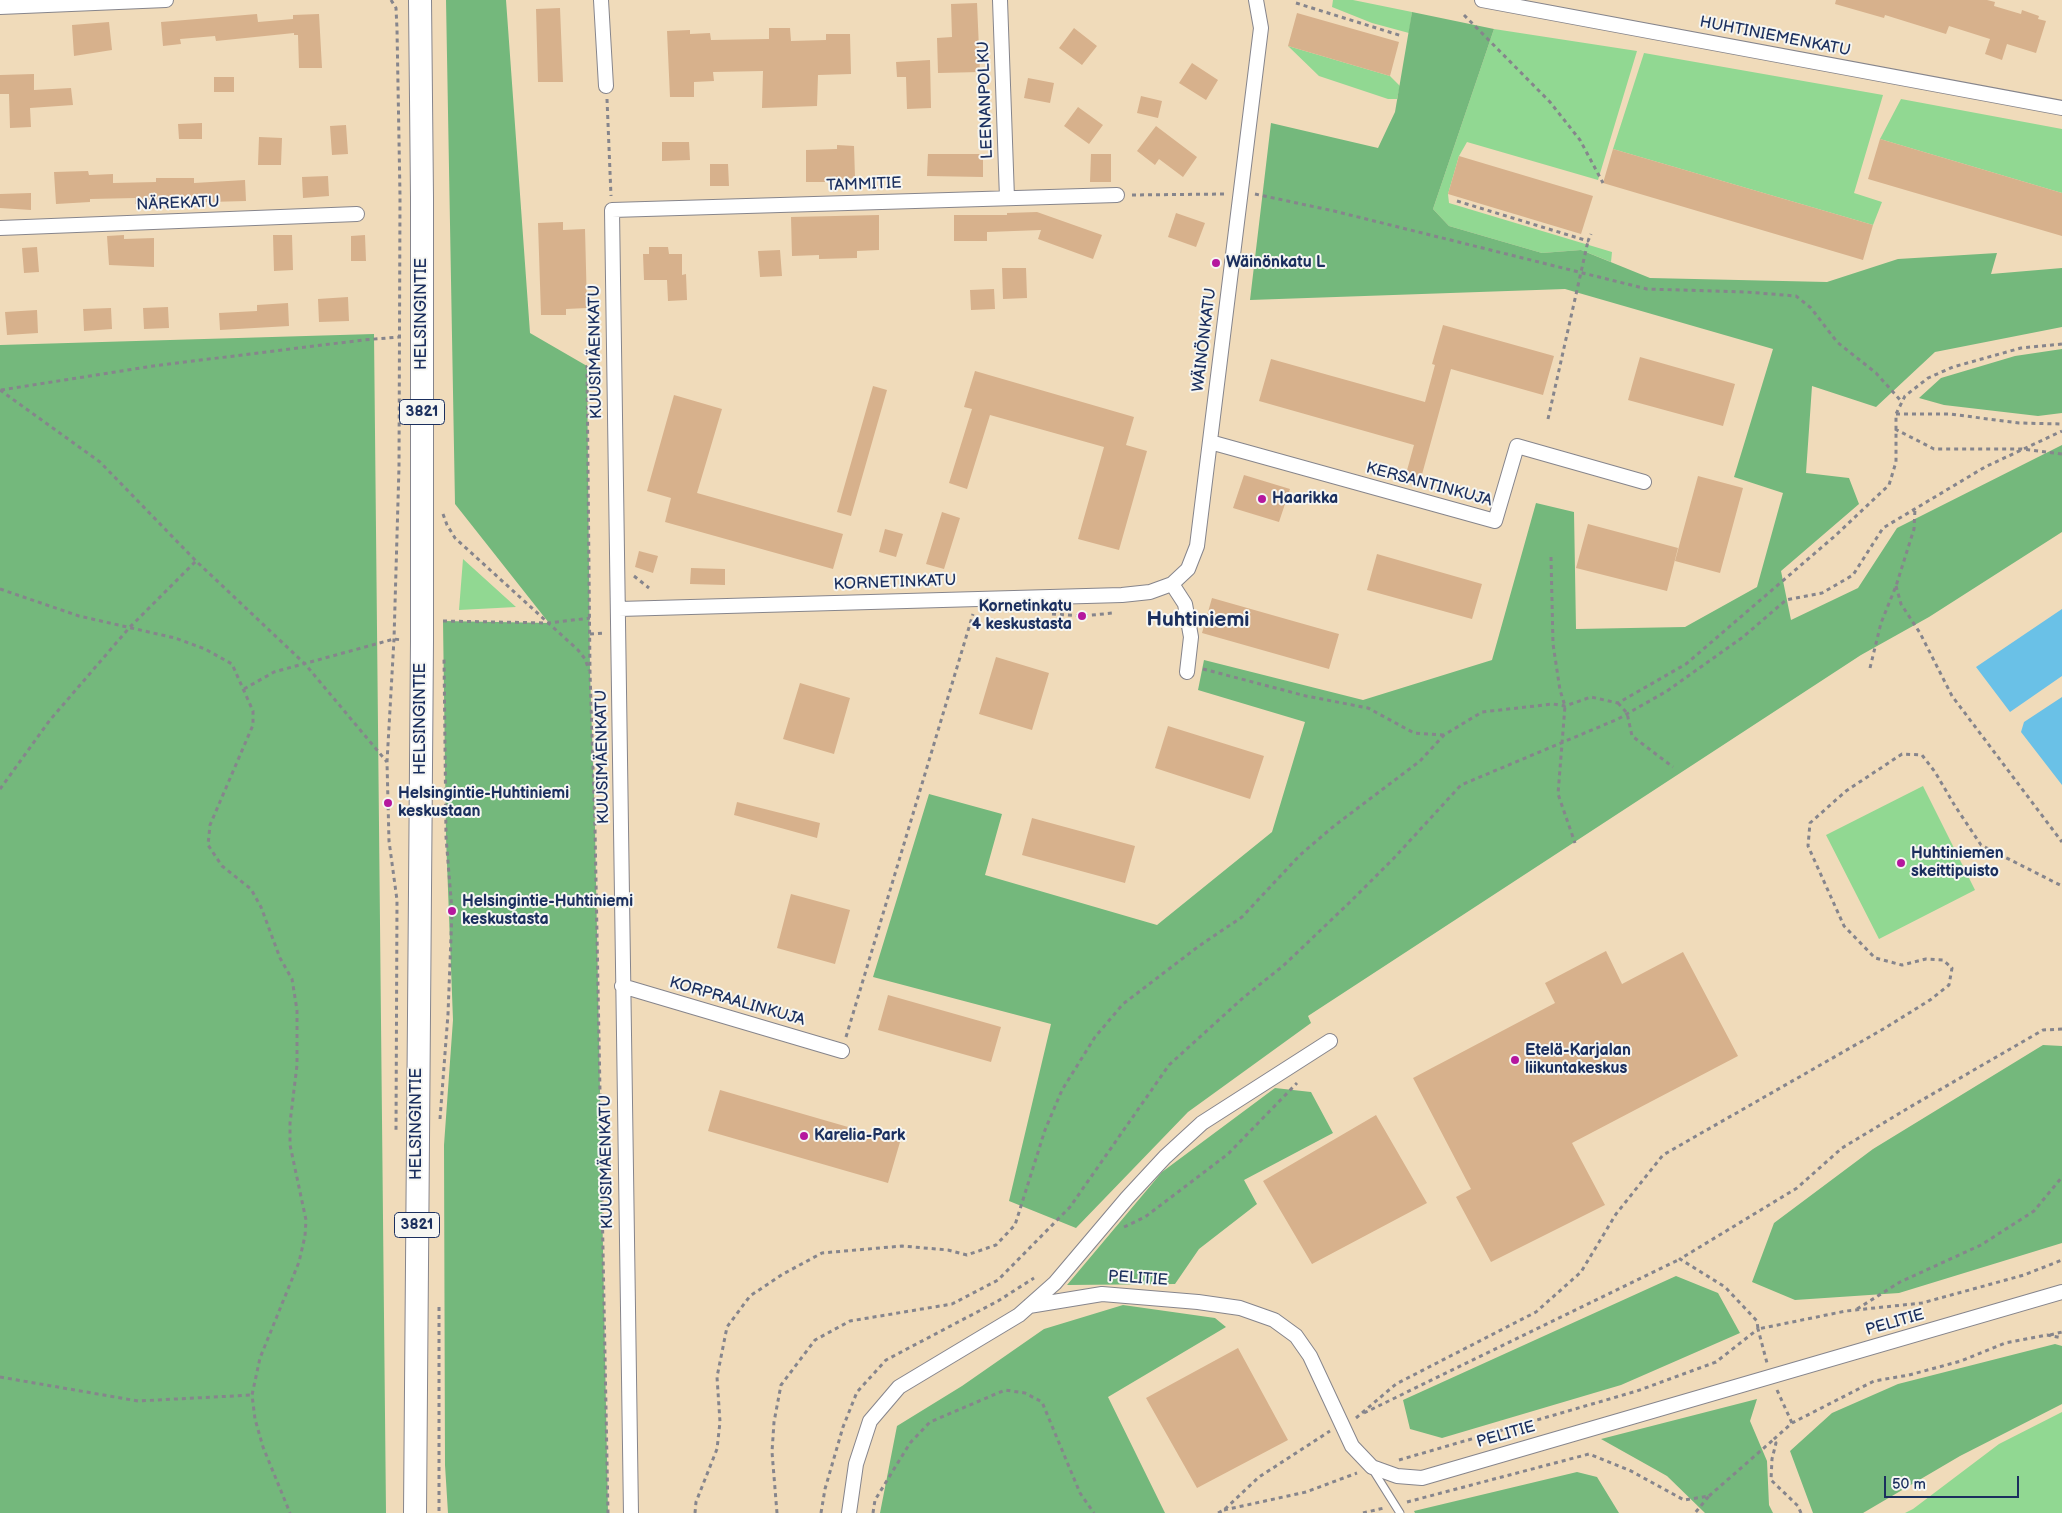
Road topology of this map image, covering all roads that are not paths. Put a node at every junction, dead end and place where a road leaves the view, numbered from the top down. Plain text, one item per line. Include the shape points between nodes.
1 (166, 0) edge
2 (414, 0) edge
3 (420, 0) edge
4 (601, 0) edge
5 (1000, 0) edge
6 (1256, 0) edge
7 (1482, 0) edge
8 (0, 7) edge
9 (420, 46) junction
10 (606, 86) road end
11 (2062, 108) edge
12 (1117, 195) road end
13 (1007, 198) junction
14 (612, 210) joint
15 (357, 214) dead end
16 (0, 228) edge
17 (1210, 442) junction
18 (1644, 482) dead end
19 (1172, 584) junction
20 (619, 609) junction
21 (1187, 669) road end
22 (622, 986) junction
23 (1330, 1041) dead end
24 (842, 1051) road end
25 (2062, 1292) edge
26 (1029, 1306) junction
27 (1372, 1467) junction
28 (415, 1513) edge
29 (631, 1513) edge
30 (849, 1513) edge
31 (1400, 1513) edge

1 - 8 street
2 - 9 main road, HELSINGINTIE / 3821
3 - 9 main road, HELSINGINTIE / 3821
4 - 10 street
5 - 13 street, LEENANPOLKU
6 - 17 street, WÄINÖNKATU via 1260,28
7 - 11 street, HUHTINIEMENKATU
9 - 28 main road, HELSINGINTIE / 3821 via 422,621
12 - 13 street, TAMMITIE
13 - 14 street, TAMMITIE
14 - 20 street, KUUSIMÄENKATU
15 - 16 street, NÄREKATU
17 - 18 street, KERSANTINKUJA via 1495,521 1517,446
17 - 19 street, WÄINÖNKATU via 1198,546 1188,569
19 - 20 street, KORNETINKATU via 1150,592 1122,595
19 - 21 street via 1185,604 1191,637
20 - 22 street, KUUSIMÄENKATU
22 - 24 street, KORPRAALINKUJA
22 - 29 street, KUUSIMÄENKATU
23 - 26 street, PELITIE via 1202,1123 1165,1157 1055,1283
25 - 27 street, PELITIE via 1422,1478 1397,1476
26 - 27 street, PELITIE via 1102,1294 1240,1308 1274,1320 1296,1336 1310,1356 1352,1446
26 - 30 street, PELITIE via 899,1387 870,1421 856,1464
27 - 31 lane

